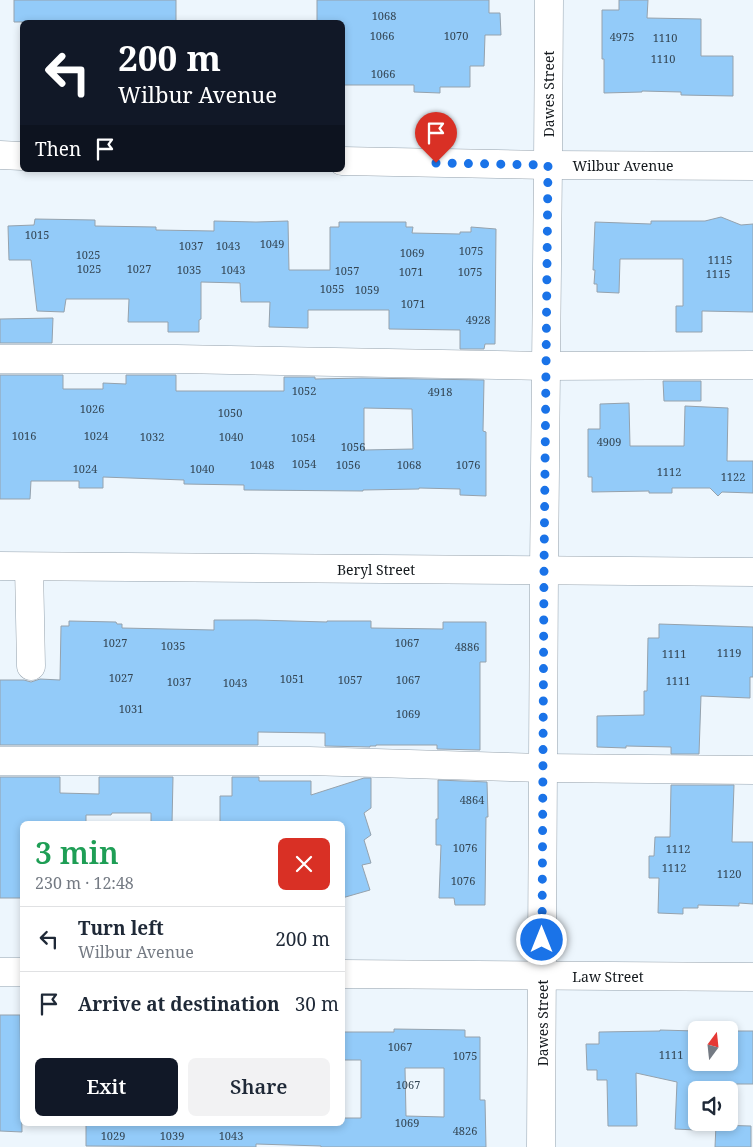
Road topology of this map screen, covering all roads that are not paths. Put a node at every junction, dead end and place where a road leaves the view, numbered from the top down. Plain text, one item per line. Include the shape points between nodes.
1 (549, 0) edge
2 (0, 155) edge
3 (20, 156) edge
4 (345, 162) edge
5 (548, 165) junction
6 (753, 166) edge
7 (0, 359) edge
8 (753, 365) edge
9 (546, 366) junction
10 (0, 566) edge
11 (29, 566) junction
12 (544, 571) junction
13 (753, 572) edge
14 (31, 666) dead end
15 (0, 761) edge
16 (543, 768) junction
17 (753, 770) edge
18 (0, 972) edge
19 (20, 972) edge
20 (345, 974) edge
21 (542, 975) junction
22 (753, 976) edge
23 (541, 1147) edge

1 - 5 street, Dawes Street
2 - 3 street
4 - 5 street, Wilbur Avenue
5 - 6 street, Wilbur Avenue
5 - 9 street, Dawes Street
7 - 9 street
8 - 9 street
9 - 12 street, Dawes Street
10 - 11 street, Beryl Street
11 - 12 street, Beryl Street
11 - 14 street
12 - 13 street, Beryl Street
12 - 16 street, Dawes Street
15 - 16 street via 309,761
16 - 17 street
16 - 21 street, Dawes Street
18 - 19 street
20 - 21 street, Law Street
21 - 22 street, Law Street
21 - 23 street, Dawes Street

